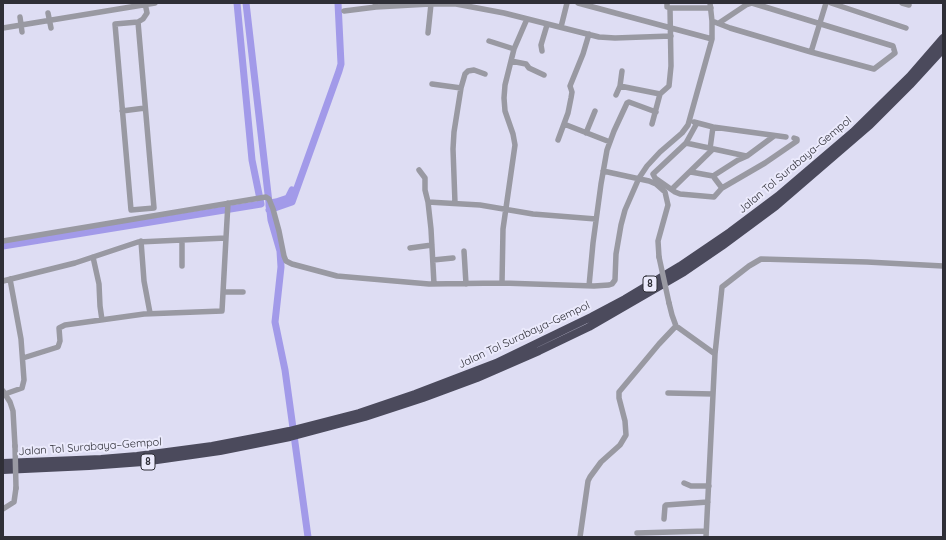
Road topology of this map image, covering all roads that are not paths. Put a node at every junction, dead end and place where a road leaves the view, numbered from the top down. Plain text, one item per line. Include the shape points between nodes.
1 (155, 3) edge
2 (567, 3) edge
3 (578, 3) edge
4 (749, 3) edge
5 (826, 3) edge
6 (831, 3) edge
7 (902, 3) edge
8 (145, 4) edge
9 (431, 4) edge
10 (375, 5) edge
11 (711, 5) edge
12 (909, 5) dead end
13 (668, 6) edge
14 (344, 11) dead end
15 (48, 13) dead end
16 (20, 18) dead end
17 (527, 19) junction
18 (50, 20) junction
19 (138, 22) junction
20 (716, 22) junction
21 (819, 24) junction
22 (21, 25) junction
23 (547, 25) junction
24 (561, 27) junction
25 (3, 28) edge
26 (51, 28) dead end
27 (671, 28) junction
28 (906, 28) dead end
29 (22, 32) dead end
30 (428, 33) dead end
31 (589, 34) junction
32 (671, 36) junction
33 (943, 38) edge
34 (712, 39) junction
35 (489, 41) dead end
36 (514, 49) junction
37 (943, 49) edge
38 (542, 51) dead end
39 (811, 52) junction
40 (511, 61) junction
41 (622, 71) dead end
42 (485, 74) dead end
43 (544, 75) dead end
44 (432, 84) dead end
45 (620, 86) junction
46 (461, 88) junction
47 (660, 94) junction
48 (616, 95) dead end
49 (145, 108) junction
50 (122, 111) junction
51 (595, 111) dead end
52 (656, 112) junction
53 (689, 121) junction
54 (697, 123) junction
55 (564, 124) junction
56 (652, 124) dead end
57 (714, 127) junction
58 (586, 132) junction
59 (774, 136) junction
60 (786, 137) dead end
61 (794, 138) dead end
62 (558, 140) dead end
63 (610, 142) junction
64 (686, 143) junction
65 (711, 149) junction
66 (747, 156) junction
67 (420, 170) dead end
68 (603, 171) junction
69 (691, 172) junction
70 (713, 176) junction
71 (639, 178) junction
72 (722, 188) junction
73 (672, 189) junction
74 (428, 202) junction
75 (455, 203) junction
76 (228, 207) junction
77 (505, 209) junction
78 (596, 219) junction
79 (226, 238) junction
80 (182, 240) junction
81 (3, 241) edge
82 (141, 241) junction
83 (432, 245) junction
84 (410, 248) dead end
85 (464, 251) dead end
86 (93, 257) junction
87 (453, 258) dead end
88 (433, 260) junction
89 (182, 266) dead end
90 (943, 266) edge
91 (10, 279) junction
92 (3, 281) edge
93 (502, 283) junction
94 (434, 284) junction
95 (466, 284) junction
96 (590, 286) junction
97 (223, 292) junction
98 (243, 292) dead end
99 (150, 313) junction
100 (102, 320) junction
101 (676, 326) junction
102 (715, 354) junction
103 (23, 358) junction
104 (4, 392) edge
105 (668, 394) dead end
106 (708, 394) junction
107 (293, 433) junction
108 (3, 463) edge
109 (3, 470) edge
110 (684, 483) dead end
111 (704, 486) junction
112 (708, 502) junction
113 (3, 509) edge
114 (664, 519) dead end
115 (705, 533) edge
116 (638, 534) dead end
117 (580, 537) edge

1 - 8 street
2 - 24 street
3 - 27 street
4 - 20 street
4 - 21 street
5 - 21 street
6 - 28 street
7 - 12 street
8 - 18 street
8 - 19 street via 147,13
9 - 10 street
9 - 17 street via 477,7
9 - 30 street
10 - 14 street
11 - 13 street
11 - 20 street
13 - 27 street
15 - 18 street
16 - 22 street
17 - 23 street
17 - 36 street
18 - 22 street
18 - 26 street
19 - 49 street
19 - 50 street via 115,24
20 - 34 street
20 - 39 street
21 - 39 street
21 - 39 street via 893,46 895,53 874,69
22 - 25 street
22 - 29 street
23 - 24 street
23 - 38 street via 540,45
24 - 31 street
27 - 32 street
27 - 34 street
31 - 32 street via 615,38
31 - 55 street via 570,86 572,92
32 - 47 street via 669,86
33 - 107 highway, Jalan Tol Surabaya–Gempol / 8 via 886,100 817,164 736,228 680,266 591,317 496,363 422,392
34 - 53 street
35 - 36 street
36 - 40 street
37 - 107 highway, Jalan Tol Surabaya–Gempol / 8 via 905,90 840,152 776,206 684,272 589,327 477,378 365,417
40 - 43 street via 526,64
40 - 77 street via 505,85 504,104 515,145
41 - 45 street
42 - 46 street via 474,70 468,71
44 - 46 street
45 - 47 street
45 - 48 street
46 - 75 street via 454,132
47 - 52 street
49 - 50 street
49 - 50 street via 154,208 131,210
51 - 58 street
52 - 56 street
52 - 63 street via 626,103
53 - 54 street
53 - 71 street via 682,133 660,152
54 - 57 street
54 - 64 street
55 - 58 street
55 - 62 street
57 - 59 street
57 - 65 street
58 - 63 street
59 - 60 street
59 - 66 street
61 - 72 street via 797,141
63 - 68 street
64 - 65 street
64 - 73 street via 653,174
65 - 66 street
65 - 69 street
66 - 70 street
67 - 74 street via 425,178
68 - 71 street
68 - 78 street
69 - 70 street
69 - 73 street
70 - 72 street
71 - 96 street via 621,225 614,282 609,285
71 - 101 street, bridge via 662,188 667,197 668,205 658,241 669,303
72 - 73 street via 714,197 680,194
74 - 75 street
74 - 83 street
75 - 77 street
76 - 79 street
76 - 81 street
76 - 94 street via 268,198 284,256 289,263 342,277
77 - 78 street
77 - 93 street
78 - 96 street
79 - 80 street
79 - 97 street
80 - 82 street
80 - 89 street
82 - 86 street
82 - 99 street
83 - 84 street
83 - 88 street
85 - 95 street
86 - 91 street
86 - 100 street via 99,284
87 - 88 street
88 - 94 street
90 - 102 street via 761,259 723,285
91 - 92 street
91 - 103 street
93 - 95 street
93 - 96 street
94 - 95 street
97 - 98 street
97 - 99 street via 222,311
99 - 100 street
100 - 103 street via 62,326 59,328 58,347
101 - 102 street
101 - 117 street via 619,392 626,435 620,445 601,462 588,481
102 - 106 street
103 - 104 street via 24,386
104 - 113 street, bridge via 13,411 16,488 14,502
105 - 106 street
106 - 111 street
107 - 108 highway, Jalan Tol Surabaya–Gempol / 8 via 165,453 102,459
107 - 109 highway, Jalan Tol Surabaya–Gempol / 8 via 220,451 143,462
110 - 111 street via 688,486
111 - 112 street
112 - 114 street via 666,505
112 - 115 street
115 - 116 street

